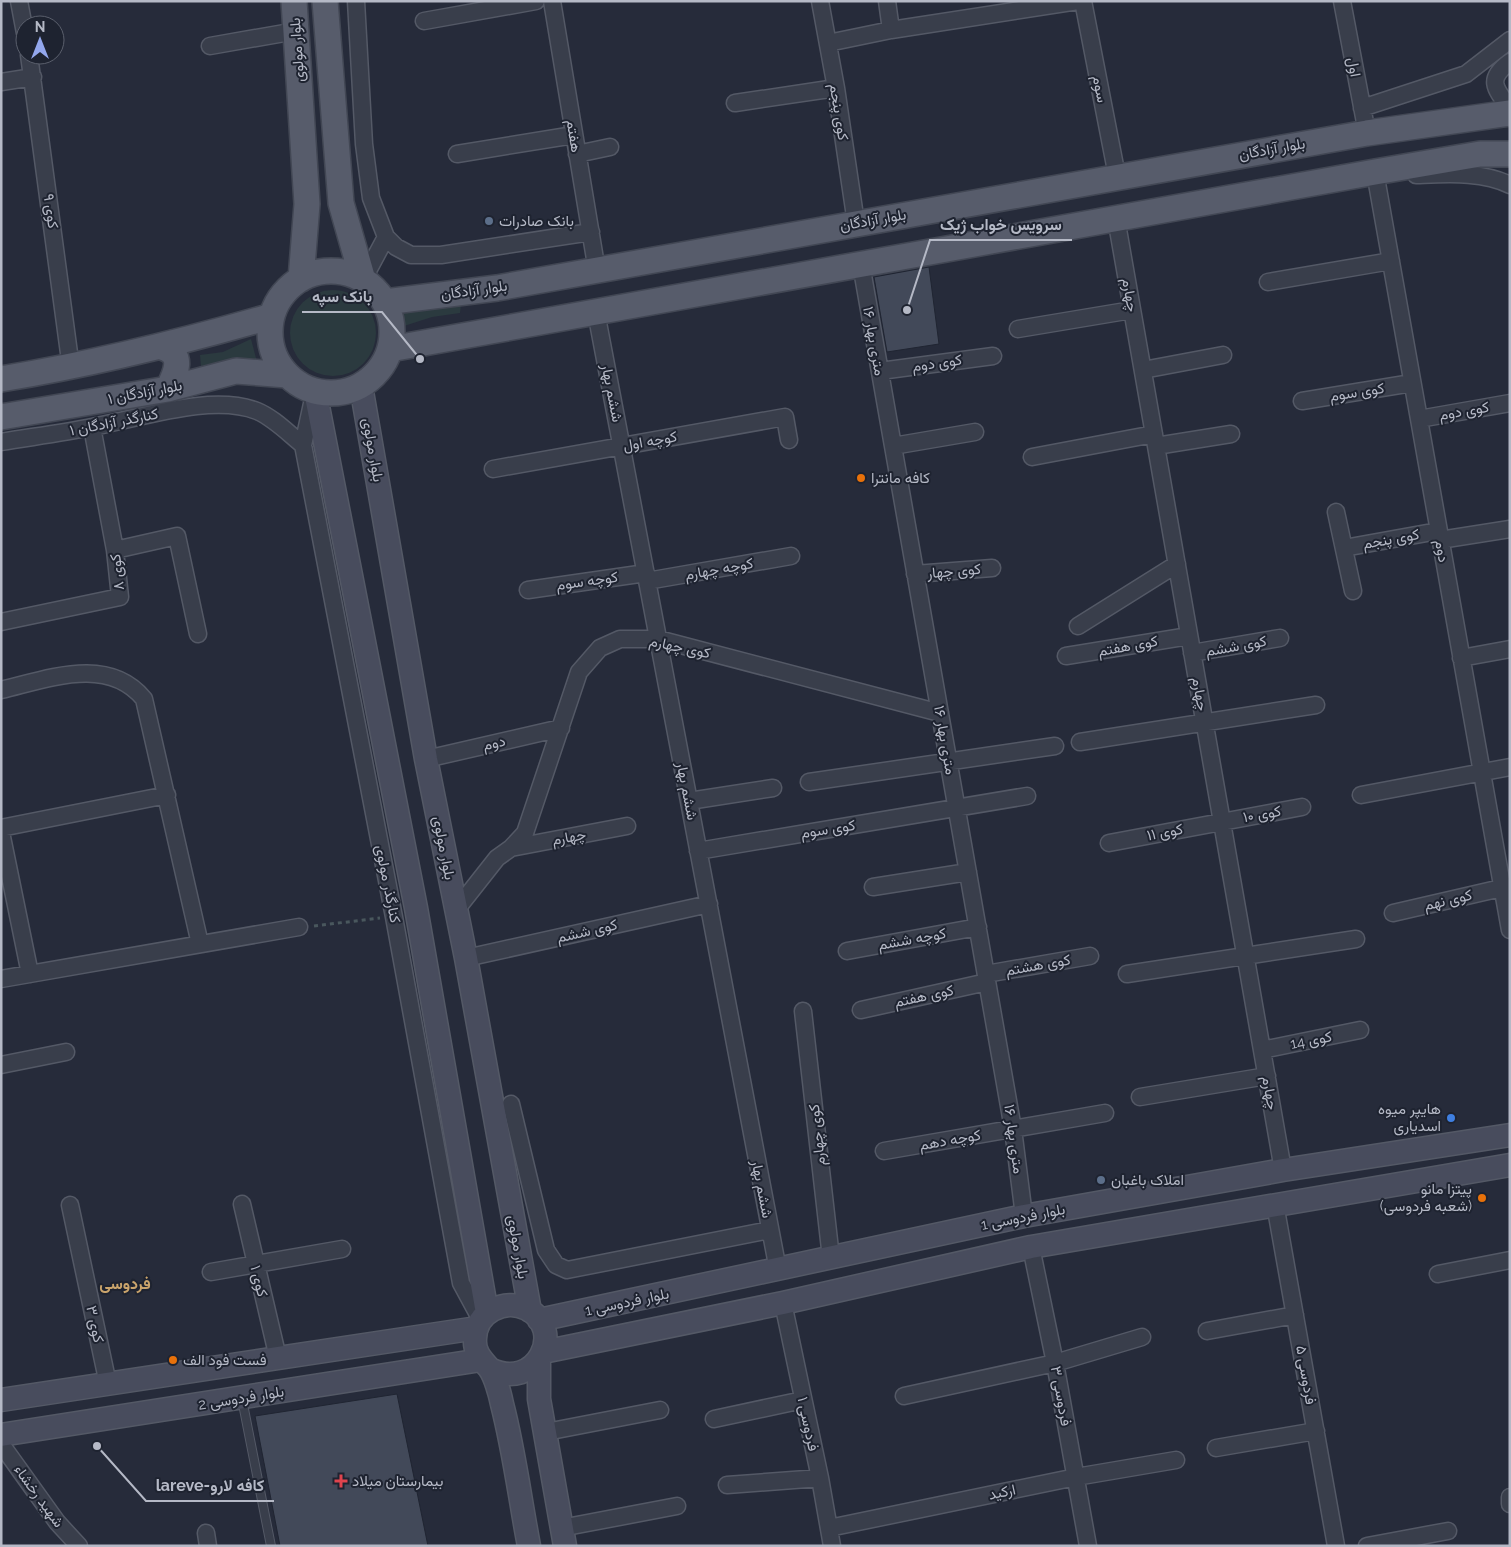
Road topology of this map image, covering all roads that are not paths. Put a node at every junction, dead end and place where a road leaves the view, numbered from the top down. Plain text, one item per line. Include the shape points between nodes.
1 (19, 1) edge
2 (294, 1) edge
3 (325, 1) edge
4 (356, 1) edge
5 (536, 1) edge
6 (552, 1) edge
7 (820, 1) edge
8 (887, 1) edge
9 (1078, 1) edge
10 (1084, 1) edge
11 (1342, 1) edge
12 (22, 15) edge
13 (424, 21) dead end
14 (891, 30) junction
15 (296, 31) junction
16 (1510, 40) edge
17 (828, 43) junction
18 (210, 46) dead end
19 (1510, 62) edge
20 (31, 65) edge
21 (33, 77) junction
22 (1, 82) edge
23 (836, 88) junction
24 (735, 103) dead end
25 (1362, 108) junction
26 (1510, 108) edge
27 (1510, 113) edge
28 (1478, 117) junction
29 (1367, 133) junction
30 (574, 135) junction
31 (610, 147) dead end
32 (457, 154) dead end
33 (578, 154) junction
34 (1480, 154) junction
35 (1510, 154) edge
36 (339, 170) junction
37 (304, 174) junction
38 (1376, 175) junction
39 (1117, 176) junction
40 (1510, 185) edge
41 (856, 223) junction
42 (1117, 223) junction
43 (590, 232) junction
44 (386, 237) junction
45 (1391, 261) junction
46 (862, 269) junction
47 (597, 270) junction
48 (301, 279) junction
49 (363, 280) junction
50 (1268, 282) dead end
51 (497, 288) junction
52 (385, 302) junction
53 (1132, 310) junction
54 (596, 312) junction
55 (272, 316) junction
56 (504, 327) junction
57 (1018, 329) dead end
58 (162, 347) junction
59 (390, 349) junction
60 (1223, 355) dead end
61 (993, 356) dead end
62 (71, 368) junction
63 (1143, 370) junction
64 (236, 371) junction
65 (880, 371) junction
66 (288, 375) junction
67 (1, 379) edge
68 (1412, 383) junction
69 (362, 386) junction
70 (168, 389) junction
71 (315, 392) junction
72 (1302, 401) dead end
73 (1510, 404) edge
74 (194, 405) junction
75 (1, 417) edge
76 (1419, 419) junction
77 (92, 427) junction
78 (975, 432) dead end
79 (1230, 434) dead end
80 (789, 440) dead end
81 (1155, 440) junction
82 (1, 442) edge
83 (303, 445) junction
84 (622, 446) junction
85 (893, 446) junction
86 (1032, 457) dead end
87 (492, 469) dead end
88 (1336, 512) dead end
89 (1510, 529) edge
90 (1439, 536) junction
91 (1344, 548) junction
92 (115, 550) junction
93 (791, 556) dead end
94 (1177, 564) junction
95 (992, 568) dead end
96 (916, 574) junction
97 (646, 577) junction
98 (528, 590) dead end
99 (1353, 591) dead end
100 (1, 622) edge
101 (1078, 626) dead end
102 (198, 634) dead end
103 (1189, 636) junction
104 (1280, 638) dead end
105 (658, 639) junction
106 (1510, 649) edge
107 (1192, 653) junction
108 (1066, 656) dead end
109 (1461, 658) junction
110 (1, 690) edge
111 (1316, 705) dead end
112 (940, 712) junction
113 (1205, 723) junction
114 (561, 728) junction
115 (1080, 742) dead end
116 (1055, 746) dead end
117 (426, 759) junction
118 (950, 763) junction
119 (1510, 767) edge
120 (1481, 772) junction
121 (809, 782) dead end
122 (773, 788) dead end
123 (167, 795) junction
124 (1361, 795) dead end
125 (1027, 796) dead end
126 (689, 801) junction
127 (1302, 807) dead end
128 (957, 808) junction
129 (1222, 821) junction
130 (627, 826) dead end
131 (1, 830) edge
132 (1109, 843) dead end
133 (511, 848) junction
134 (698, 851) junction
135 (968, 872) junction
136 (1506, 886) edge
137 (873, 887) dead end
138 (708, 904) junction
139 (456, 910) junction
140 (1393, 913) dead end
141 (299, 927) road end
142 (978, 927) junction
143 (1510, 930) edge
144 (1356, 939) dead end
145 (200, 944) junction
146 (847, 951) dead end
147 (1090, 956) dead end
148 (1246, 956) junction
149 (466, 958) junction
150 (30, 974) junction
151 (1127, 974) dead end
152 (987, 978) junction
153 (1, 979) edge
154 (861, 1010) dead end
155 (803, 1011) dead end
156 (1360, 1030) dead end
157 (1262, 1050) junction
158 (66, 1052) dead end
159 (1, 1065) edge
160 (1266, 1076) junction
161 (1140, 1097) dead end
162 (511, 1104) dead end
163 (1105, 1113) dead end
164 (1013, 1129) junction
165 (1510, 1135) edge
166 (884, 1151) dead end
167 (1510, 1165) edge
168 (1283, 1170) junction
169 (242, 1204) dead end
170 (1275, 1204) junction
171 (70, 1205) dead end
172 (1024, 1216) junction
173 (770, 1230) junction
174 (1030, 1247) junction
175 (342, 1249) dead end
176 (830, 1258) junction
177 (1510, 1260) edge
178 (255, 1265) junction
179 (778, 1270) junction
180 (211, 1272) dead end
181 (1438, 1274) dead end
182 (783, 1303) junction
183 (535, 1315) junction
184 (1295, 1315) junction
185 (481, 1320) junction
186 (1207, 1331) dead end
187 (1142, 1337) dead end
188 (541, 1356) junction
189 (278, 1358) junction
190 (1055, 1363) junction
191 (485, 1364) junction
192 (108, 1384) junction
193 (904, 1396) dead end
194 (242, 1398) junction
195 (1, 1400) edge
196 (803, 1400) junction
197 (660, 1410) dead end
198 (714, 1419) dead end
199 (1316, 1431) junction
200 (546, 1432) junction
201 (1, 1435) edge
202 (1, 1444) edge
203 (1216, 1448) dead end
204 (1176, 1460) dead end
205 (1076, 1477) junction
206 (820, 1478) junction
207 (727, 1485) dead end
208 (1510, 1497) edge
209 (1510, 1504) edge
210 (677, 1506) dead end
211 (829, 1528) junction
212 (1448, 1531) dead end
213 (563, 1537) edge
214 (1409, 1542) edge
215 (79, 1546) edge
216 (271, 1546) edge
217 (529, 1546) edge
218 (832, 1546) edge
219 (1088, 1546) edge
220 (1336, 1546) edge
221 (1367, 1546) edge

1 - 12 street
2 - 15 main road, بلوار مولوی
3 - 36 main road
4 - 44 street via 364,144 371,198
5 - 13 street
6 - 30 street, هفتم
7 - 17 street, کوی پنجم
8 - 14 street
9 - 14 street
10 - 39 street, سوم
11 - 25 street, اول
14 - 17 street
15 - 18 street
15 - 37 main road, بلوار مولوی
16 - 25 street via 1466,74
17 - 23 street, کوی پنجم
19 - 26 street via 1496,74 1495,82 1496,89
20 - 21 street, کوی ۹
21 - 22 street
21 - 62 street, کوی ۹
23 - 24 street
23 - 41 street, کوی پنجم
25 - 29 street, اول
27 - 28 main road, بلوار آزادگان
28 - 29 main road, بلوار آزادگان
28 - 34 main road via 1488,134 1488,142
29 - 39 main road, بلوار آزادگان
30 - 32 street
30 - 33 street, هفتم
31 - 33 street
33 - 43 street, هفتم
34 - 35 main road
34 - 38 main road
36 - 37 main road via 323,180
36 - 49 main road via 342,203
37 - 48 main road, بلوار مولوی via 307,204
38 - 40 street via 1475,176
38 - 42 main road
38 - 45 street, دوم
39 - 41 main road, بلوار آزادگان
41 - 47 main road, بلوار آزادگان
42 - 46 main road
42 - 53 street, چهارم
43 - 44 street via 441,255 411,255
43 - 47 street, هفتم
44 - 49 street
45 - 50 street
45 - 68 street, دوم
46 - 54 main road
46 - 65 street, ۱۶ متری بهار
47 - 51 main road, بلوار آزادگان
48 - 49 main road via 326,272 351,274
48 - 55 main road via 278,301
49 - 52 main road
51 - 52 main road, بلوار آزادگان
51 - 56 main road via 497,315
52 - 59 main road via 393,333
53 - 57 street
53 - 63 street, چهارم
54 - 56 main road
54 - 84 street, ششم بهار
55 - 58 main road
55 - 66 main road via 272,348
56 - 59 main road
58 - 62 main road
58 - 70 main road via 174,354 178,361 178,370
59 - 69 main road via 384,364
60 - 63 street
61 - 65 street, کوی دوم
62 - 67 main road
63 - 81 street, چهارم
64 - 66 main road, بلوار آزادگان ۱
64 - 70 main road, بلوار آزادگان ۱
64 - 74 street
65 - 85 street, ۱۶ متری بهار
66 - 71 main road
68 - 72 street, کوی سوم
68 - 76 street, دوم
69 - 71 main road via 347,392
69 - 117 main road, بلوار مولوی
70 - 75 main road, بلوار آزادگان ۱
71 - 83 street, کنارگذر مولوی
71 - 185 main road via 416,908
73 - 76 street, کوی دوم
74 - 77 street, کنارگذر آزادگان ۱
74 - 83 street, کنارگذر آزادگان ۱ via 256,411
76 - 90 street, دوم
77 - 82 street, کنارگذر آزادگان ۱
77 - 92 street, کوی ۸
78 - 85 street
79 - 81 street
80 - 84 street, کوچه اول via 785,416
81 - 86 street
81 - 94 street, چهارم
83 - 185 street, کنارگذر مولوی via 461,1283
84 - 87 street, کوچه اول
84 - 97 street, ششم بهار
85 - 96 street, ۱۶ متری بهار
88 - 91 street
89 - 90 street
90 - 91 street, کوی پنجم
90 - 109 street, دوم
91 - 99 street
92 - 100 street, کوی ۸ via 120,597
92 - 102 street via 178,536
93 - 97 street, کوچه چهارم
94 - 101 street
94 - 103 street, چهارم
95 - 96 street, کوی چهار
96 - 112 street, ۱۶ متری بهار
97 - 98 street, کوچه سوم
97 - 105 street, ششم بهار
103 - 107 street, چهارم
103 - 108 street, کوی هفتم
104 - 107 street, کوی ششم
105 - 112 street, کوی چهارم
105 - 114 street, کوی چهارم via 620,639 600,648 579,672
105 - 126 street, ششم بهار
106 - 109 street
107 - 113 street, چهارم
109 - 120 street, دوم
110 - 123 street via 82,672 115,677 134,688 144,699
111 - 113 street
112 - 118 street, ۱۶ متری بهار
113 - 115 street
113 - 129 street, چهارم
114 - 117 street, دوم
114 - 133 street, کوی چهارم via 525,833
116 - 118 street
117 - 139 main road, بلوار مولوی
118 - 121 street
118 - 128 street, ۱۶ متری بهار
119 - 120 street
120 - 124 street
120 - 136 street, دوم
122 - 126 street
123 - 131 street
123 - 145 street
125 - 128 street, کوی سوم
126 - 134 street, ششم بهار
127 - 129 street, کوی ۱۰
128 - 134 street, کوی سوم
128 - 135 street, ۱۶ متری بهار
129 - 132 street, کوی ۱۱
129 - 148 street, چهارم
130 - 133 street, چهارم
131 - 150 street
133 - 139 street, کوی چهارم via 496,858
134 - 138 street, ششم بهار
135 - 137 street
135 - 142 street, ۱۶ متری بهار
136 - 140 street, کوی نهم
136 - 143 street, دوم
138 - 149 street, کوی ششم
138 - 173 street, ششم بهار
139 - 149 main road, بلوار مولوی
141 - 145 street
142 - 146 street, کوچه ششم
142 - 152 street, ۱۶ متری بهار
144 - 148 street
145 - 150 street
147 - 152 street, کوی هشتم
148 - 151 street
148 - 157 street, چهارم
149 - 183 main road, بلوار مولوی
150 - 153 street
152 - 154 street, کوی هفتم
152 - 164 street, ۱۶ متری بهار
155 - 176 street, کوی چهارم
156 - 157 street, کوی 14
157 - 160 street, چهارم
158 - 159 street
160 - 161 street
160 - 168 street, چهارم
162 - 173 street via 546,1250 556,1266 567,1270
163 - 164 street, کوچه دهم
164 - 166 street, کوچه دهم
164 - 172 street, ۱۶ متری بهار
165 - 168 main road, بلوار فردوسی 1
167 - 170 main road, بلوار فردوسی 1
168 - 172 main road, بلوار فردوسی 1
169 - 178 street, کوی ۱
170 - 174 main road, بلوار فردوسی 1
170 - 184 street, فردوسی ۵
171 - 192 street, کوی ۳
172 - 174 main road
172 - 176 main road, بلوار فردوسی 1
173 - 179 street, ششم بهار
174 - 182 main road, بلوار فردوسی 1
174 - 190 street, فردوسی ۳
175 - 178 street
176 - 179 main road, بلوار فردوسی 1
177 - 181 street
178 - 180 street
178 - 189 street, کوی ۱
179 - 183 main road, بلوار فردوسی 1
182 - 188 main road, بلوار فردوسی 1
182 - 196 street, فردوسی ۱
183 - 185 main road via 522,1307 504,1305
183 - 188 main road via 545,1336
184 - 186 street
184 - 199 street, فردوسی ۵
185 - 189 main road
185 - 191 main road via 475,1345
187 - 190 street
188 - 191 main road via 533,1367 516,1374 498,1373
188 - 200 main road via 539,1399
189 - 192 main road
190 - 193 street
190 - 205 street, فردوسی ۳
191 - 194 main road, بلوار فردوسی 2
191 - 217 main road via 502,1402
192 - 195 main road
194 - 201 main road, بلوار فردوسی 2
194 - 216 lane
196 - 198 street
196 - 206 street, فردوسی ۱
197 - 200 street
199 - 203 street
199 - 220 street, فردوسی ۵
200 - 213 main road
202 - 215 street, شهید رخشاء via 57,1522
204 - 205 street, ارکید
205 - 211 street, ارکید
205 - 219 street, فردوسی ۳
206 - 207 street
206 - 211 street, فردوسی ۱
208 - 209 street
210 - 213 street
211 - 218 street, فردوسی ۱
212 - 214 street
214 - 221 street

